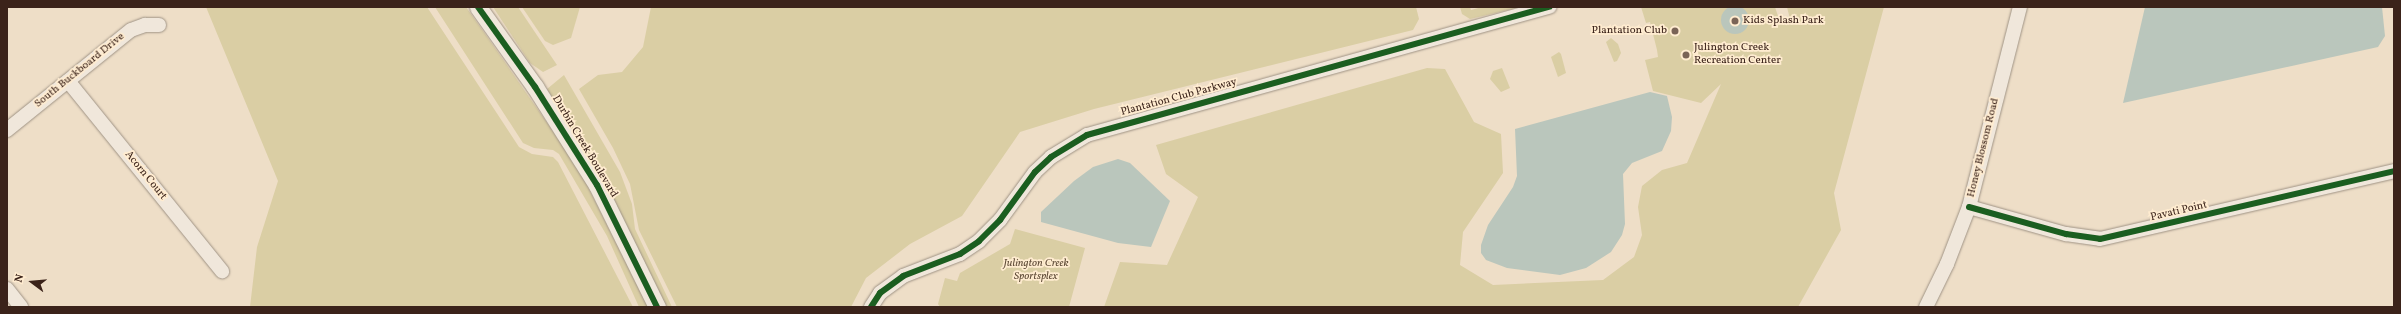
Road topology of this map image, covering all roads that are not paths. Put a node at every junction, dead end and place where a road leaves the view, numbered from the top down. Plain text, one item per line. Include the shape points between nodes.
1 (478, 7) edge
2 (1550, 7) edge
3 (2020, 7) edge
4 (159, 25) dead end
5 (68, 81) junction
6 (7, 130) edge
7 (2394, 171) edge
8 (1968, 207) junction
9 (222, 271) dead end
10 (7, 289) edge
11 (21, 307) edge
12 (657, 307) edge
13 (871, 307) edge
14 (1926, 307) edge

1 - 12 street, Durbin Creek Boulevard via 535,87 597,185
2 - 13 street, Plantation Club Parkway via 1088,135 1051,157 1035,172 1000,220 979,241 960,254 903,276 880,293
3 - 8 street, Honey Blossom Road
4 - 5 street, South Buckboard Drive via 131,30
5 - 6 street, South Buckboard Drive
5 - 9 street, Acorn Court
7 - 8 street, Pavati Point via 2100,239 2066,234
8 - 14 street, Honey Blossom Road via 1947,264
10 - 11 street

